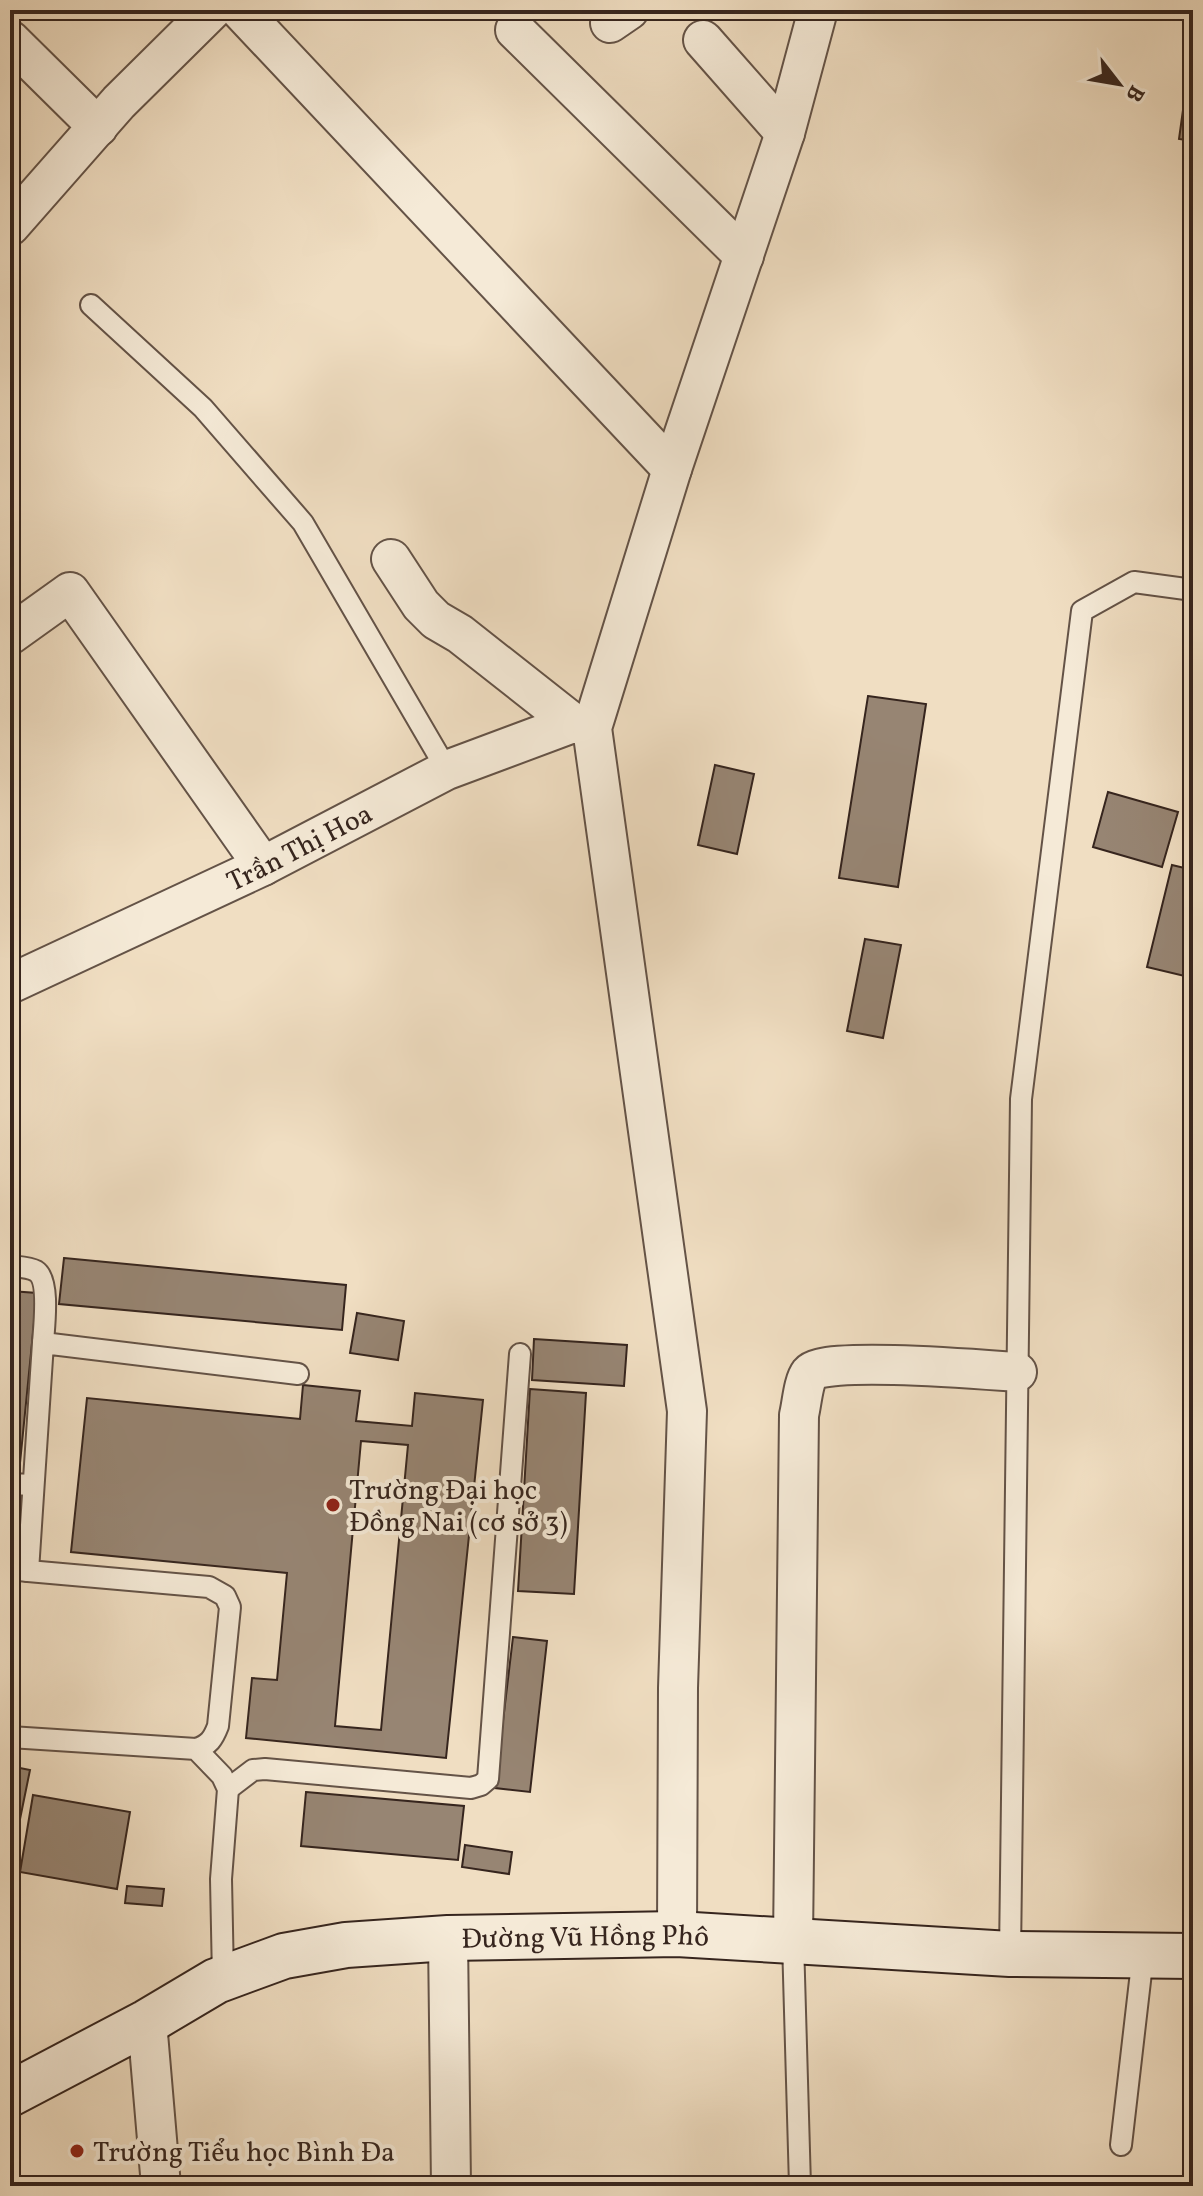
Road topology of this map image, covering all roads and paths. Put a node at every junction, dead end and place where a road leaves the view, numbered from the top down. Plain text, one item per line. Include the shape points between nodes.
1 (212, 10) edge
2 (240, 10) edge
3 (818, 10) edge
4 (515, 30) dead end
5 (10, 40) edge
6 (703, 40) dead end
7 (98, 127) junction
8 (785, 133) junction
9 (10, 226) edge
10 (744, 256) junction
11 (91, 305) dead end
12 (672, 469) junction
13 (391, 559) dead end
14 (1193, 590) edge
15 (10, 635) edge
16 (583, 725) junction
17 (447, 770) junction
18 (263, 866) junction
19 (10, 984) edge
20 (10, 1266) edge
21 (43, 1343) junction
22 (520, 1354) dead end
23 (1017, 1372) junction
24 (298, 1374) dead end
25 (10, 1484) edge
26 (33, 1485) junction
27 (19, 1570) edge
28 (10, 1737) edge
29 (196, 1749) junction
30 (228, 1789) junction
31 (677, 1934) junction
32 (448, 1938) junction
33 (793, 1941) junction
34 (1010, 1954) junction
35 (1143, 1955) junction
36 (1193, 1956) edge
37 (223, 1978) junction
38 (147, 2022) junction
39 (10, 2094) edge
40 (1121, 2145) dead end
41 (161, 2186) edge
42 (451, 2186) edge
43 (800, 2186) edge

1 - 7 street
2 - 12 street
3 - 8 street
4 - 10 street
5 - 7 street
6 - 8 street
7 - 9 street
8 - 10 street
10 - 12 street
11 - 17 lane via 203,408 303,523
12 - 16 street
13 - 16 street via 436,620
14 - 23 lane via 1134,582 1082,611 1021,1099
15 - 18 street via 70,592
16 - 17 street, Trần Thị Hoa
16 - 31 street via 687,1411
17 - 18 street, Trần Thị Hoa
18 - 19 street, Trần Thị Hoa
20 - 21 lane via 41,1275
21 - 24 lane
21 - 26 lane
22 - 30 lane via 488,1779 471,1788 265,1769 253,1770
23 - 33 street via 851,1364 818,1367 809,1374 799,1415
23 - 34 lane
25 - 26 lane
26 - 27 lane
27 - 29 lane via 209,1587 225,1596 230,1607 218,1726 214,1738
28 - 29 lane
29 - 30 lane
30 - 37 lane via 221,1879
31 - 32 street, Đường Vũ Hồng Phô
31 - 33 street, Đường Vũ Hồng Phô
32 - 37 street, Đường Vũ Hồng Phô via 346,1945 284,1956
32 - 42 street
33 - 34 street, Đường Vũ Hồng Phô
33 - 43 lane
34 - 35 street, Đường Vũ Hồng Phô
35 - 36 street, Đường Vũ Hồng Phô
35 - 40 lane
37 - 38 street, Đường Vũ Hồng Phô
38 - 39 street, Đường Vũ Hồng Phô
38 - 41 street

